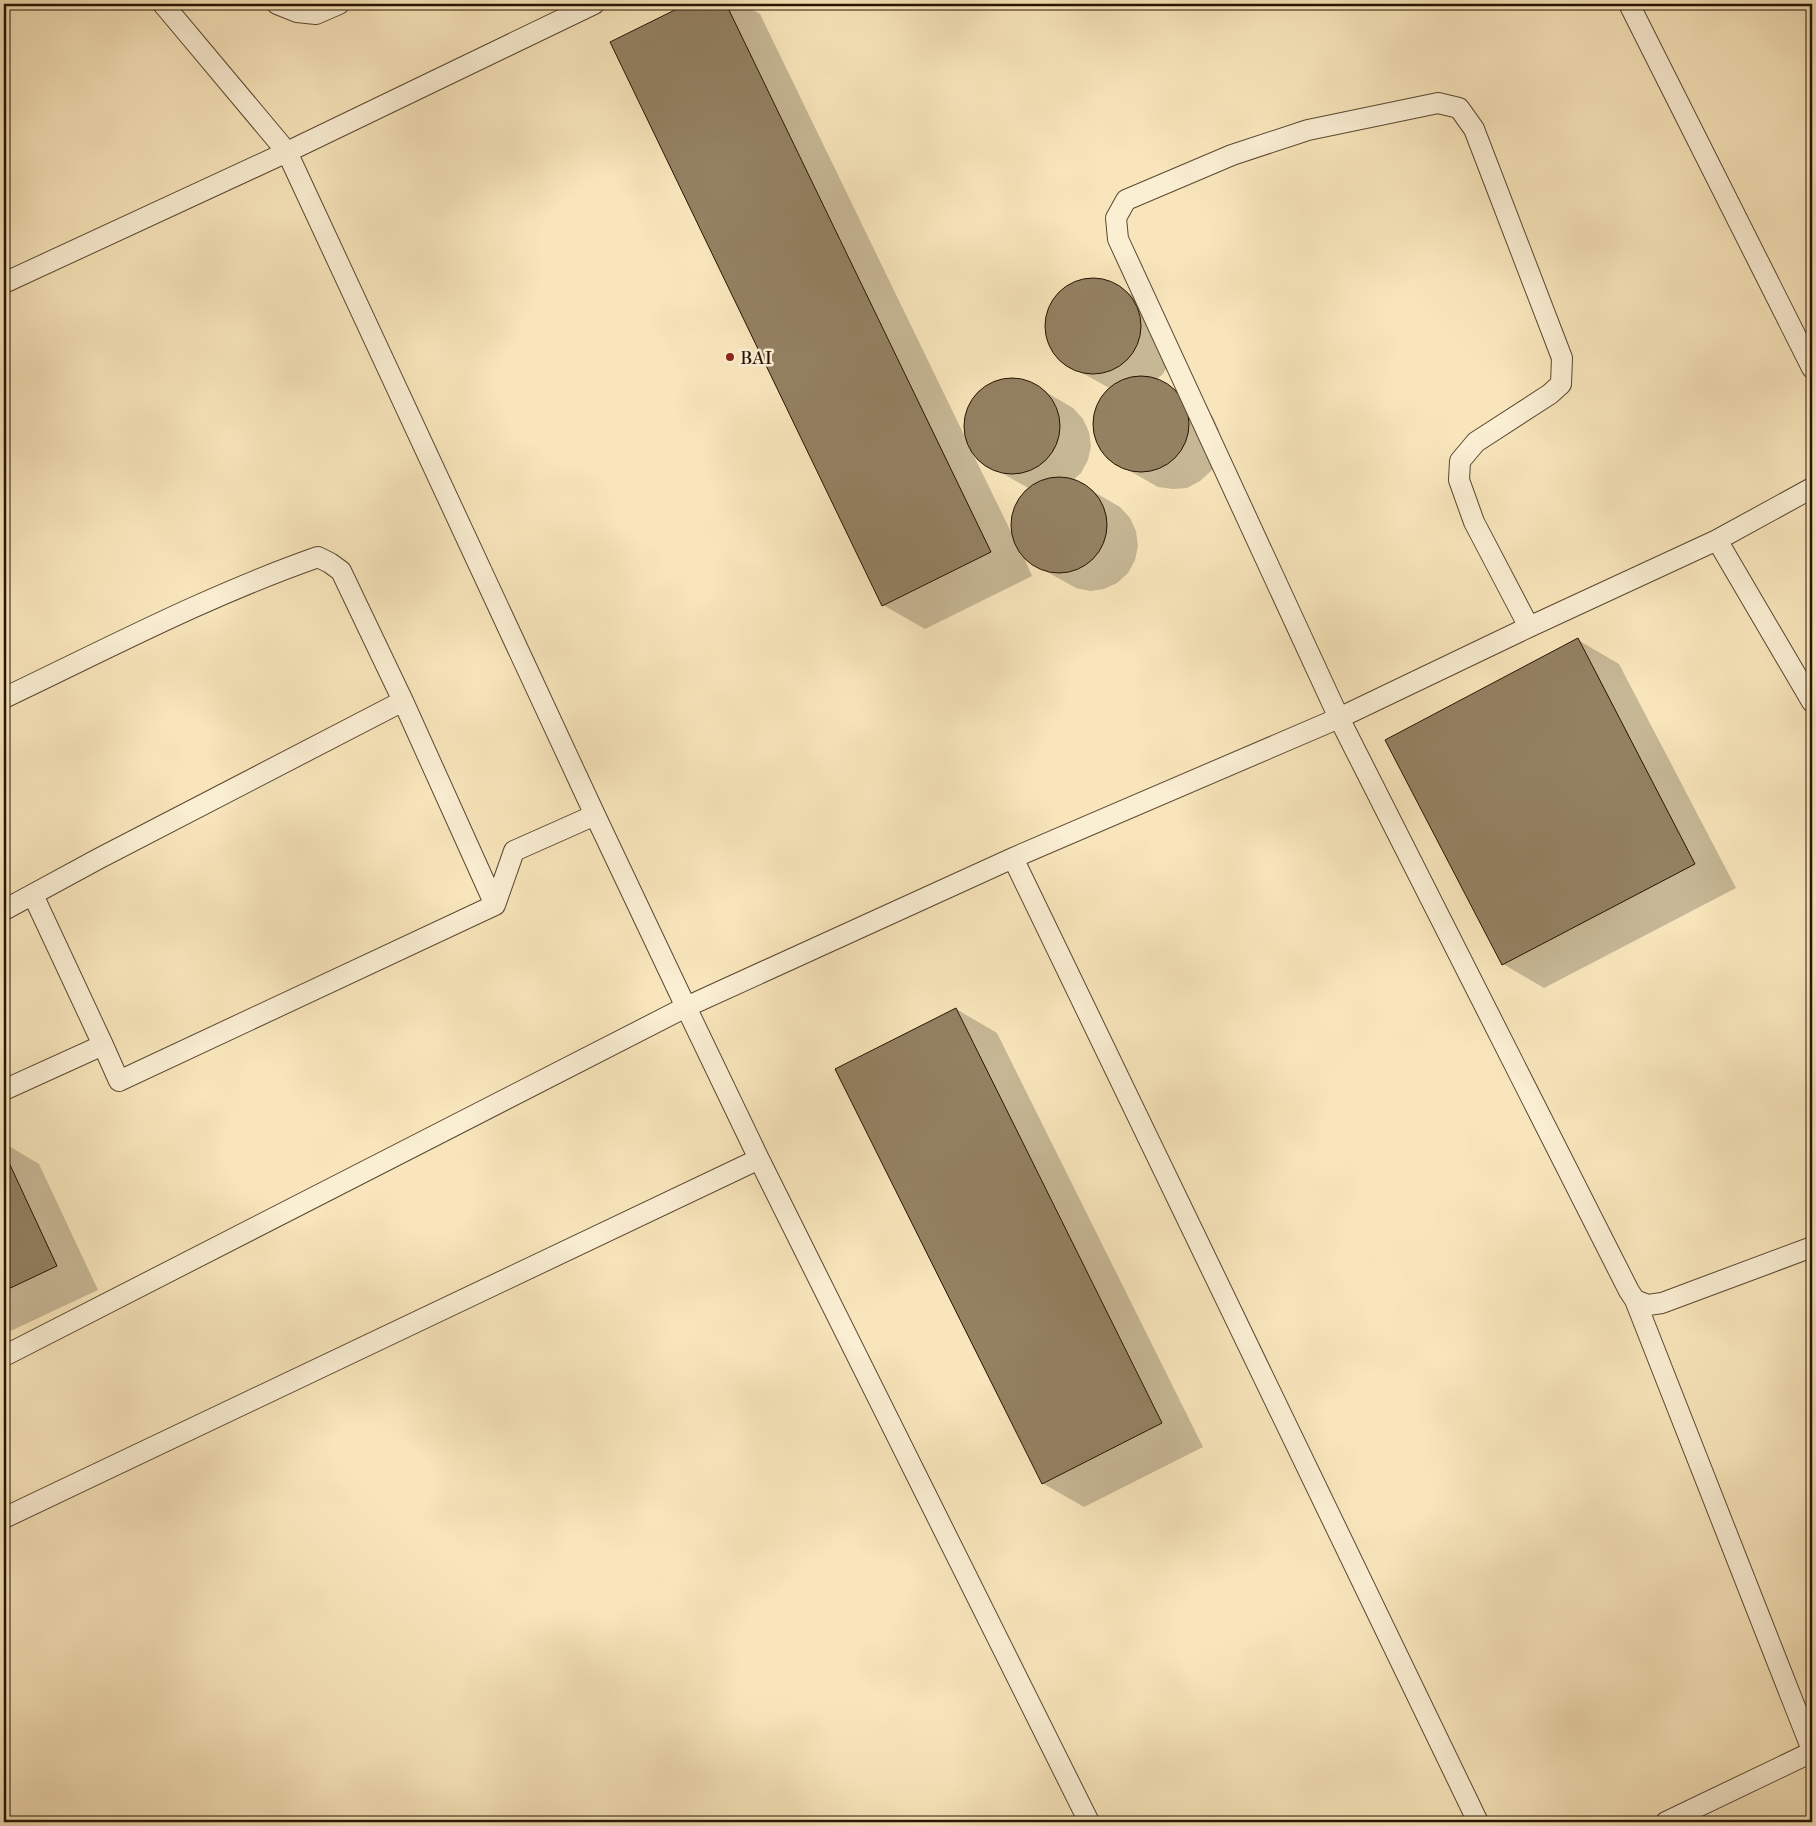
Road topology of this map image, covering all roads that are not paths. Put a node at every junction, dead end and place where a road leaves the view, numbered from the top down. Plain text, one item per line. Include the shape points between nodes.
1 (163, 4) edge
2 (277, 4) edge
3 (339, 4) edge
4 (594, 4) edge
5 (1629, 4) edge
6 (288, 152) junction
7 (4, 283) edge
8 (1812, 368) edge
9 (1812, 488) edge
10 (1717, 540) junction
11 (1529, 627) junction
12 (4, 698) edge
13 (404, 701) junction
14 (1812, 702) edge
15 (1339, 718) junction
16 (594, 815) junction
17 (1013, 858) junction
18 (33, 896) junction
19 (495, 905) junction
20 (4, 910) edge
21 (686, 1007) junction
22 (103, 1045) junction
23 (4, 1090) edge
24 (759, 1158) junction
25 (1812, 1247) edge
26 (1635, 1300) junction
27 (4, 1356) edge
28 (4, 1518) edge
29 (1812, 1751) edge
30 (1089, 1822) edge
31 (1478, 1822) edge
32 (1666, 1822) edge

1 - 6 lane
2 - 3 lane via 297,12 316,14
4 - 6 lane
5 - 8 lane
6 - 7 lane
6 - 16 lane
9 - 10 lane
10 - 11 lane
10 - 14 lane
11 - 15 lane
11 - 15 lane via 1474,522 1459,480 1460,461 1476,442 1561,384 1562,358 1474,129 1458,108 1438,103 1308,130 1232,155 1126,200 1116,218 1118,239
12 - 13 lane via 212,598 318,558 341,571
13 - 18 lane via 98,859
13 - 19 lane
15 - 17 lane
15 - 26 lane
16 - 19 lane via 514,851
16 - 21 lane
17 - 21 lane
17 - 31 lane
18 - 20 lane
18 - 22 lane
19 - 22 lane via 119,1081
21 - 24 lane
21 - 27 lane
22 - 23 lane
24 - 28 lane
24 - 30 lane
25 - 26 lane via 1662,1303 1648,1305
26 - 29 lane
29 - 32 lane

